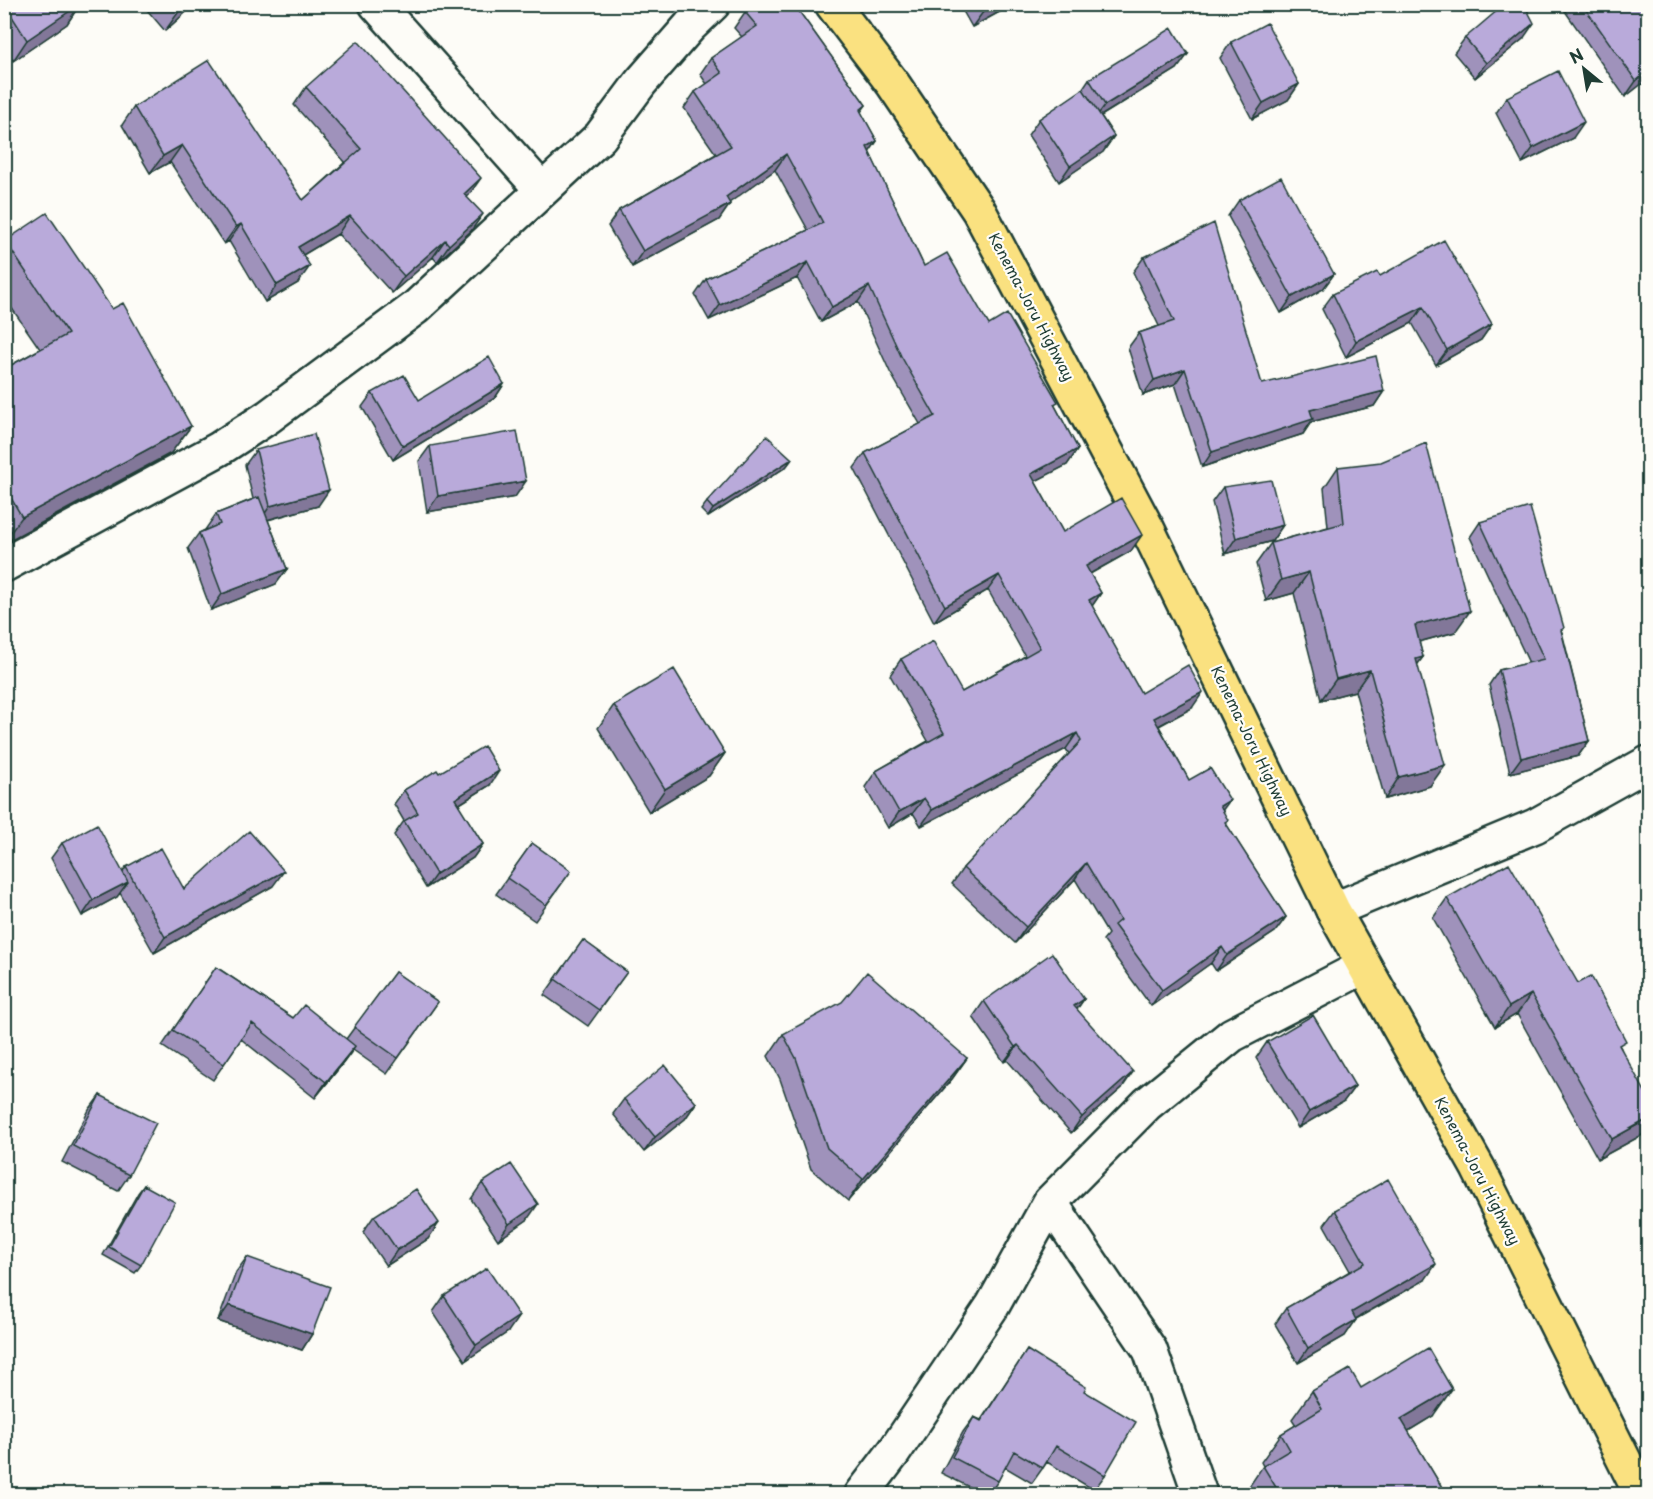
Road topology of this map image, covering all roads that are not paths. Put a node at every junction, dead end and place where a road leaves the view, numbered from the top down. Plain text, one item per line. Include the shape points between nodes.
1 (376, 4) edge
2 (713, 4) edge
3 (832, 4) edge
4 (542, 189) junction
5 (4, 565) edge
6 (1648, 763) edge
7 (1333, 910) junction
8 (1363, 967) junction
9 (1050, 1202) junction
10 (862, 1494) edge
11 (1200, 1494) edge
12 (1641, 1494) edge

1 - 4 street
2 - 4 street via 648,74 600,137
3 - 7 highway, Kenema-Joru Highway via 893,84 979,211 1148,530
4 - 5 street via 415,308 268,417 219,449
6 - 7 street via 1535,826
7 - 8 highway, Kenema-Joru Highway
8 - 9 street via 1232,1035 1147,1104
8 - 12 highway, Kenema-Joru Highway via 1478,1168
9 - 10 street via 993,1305
9 - 11 street via 1150,1350

